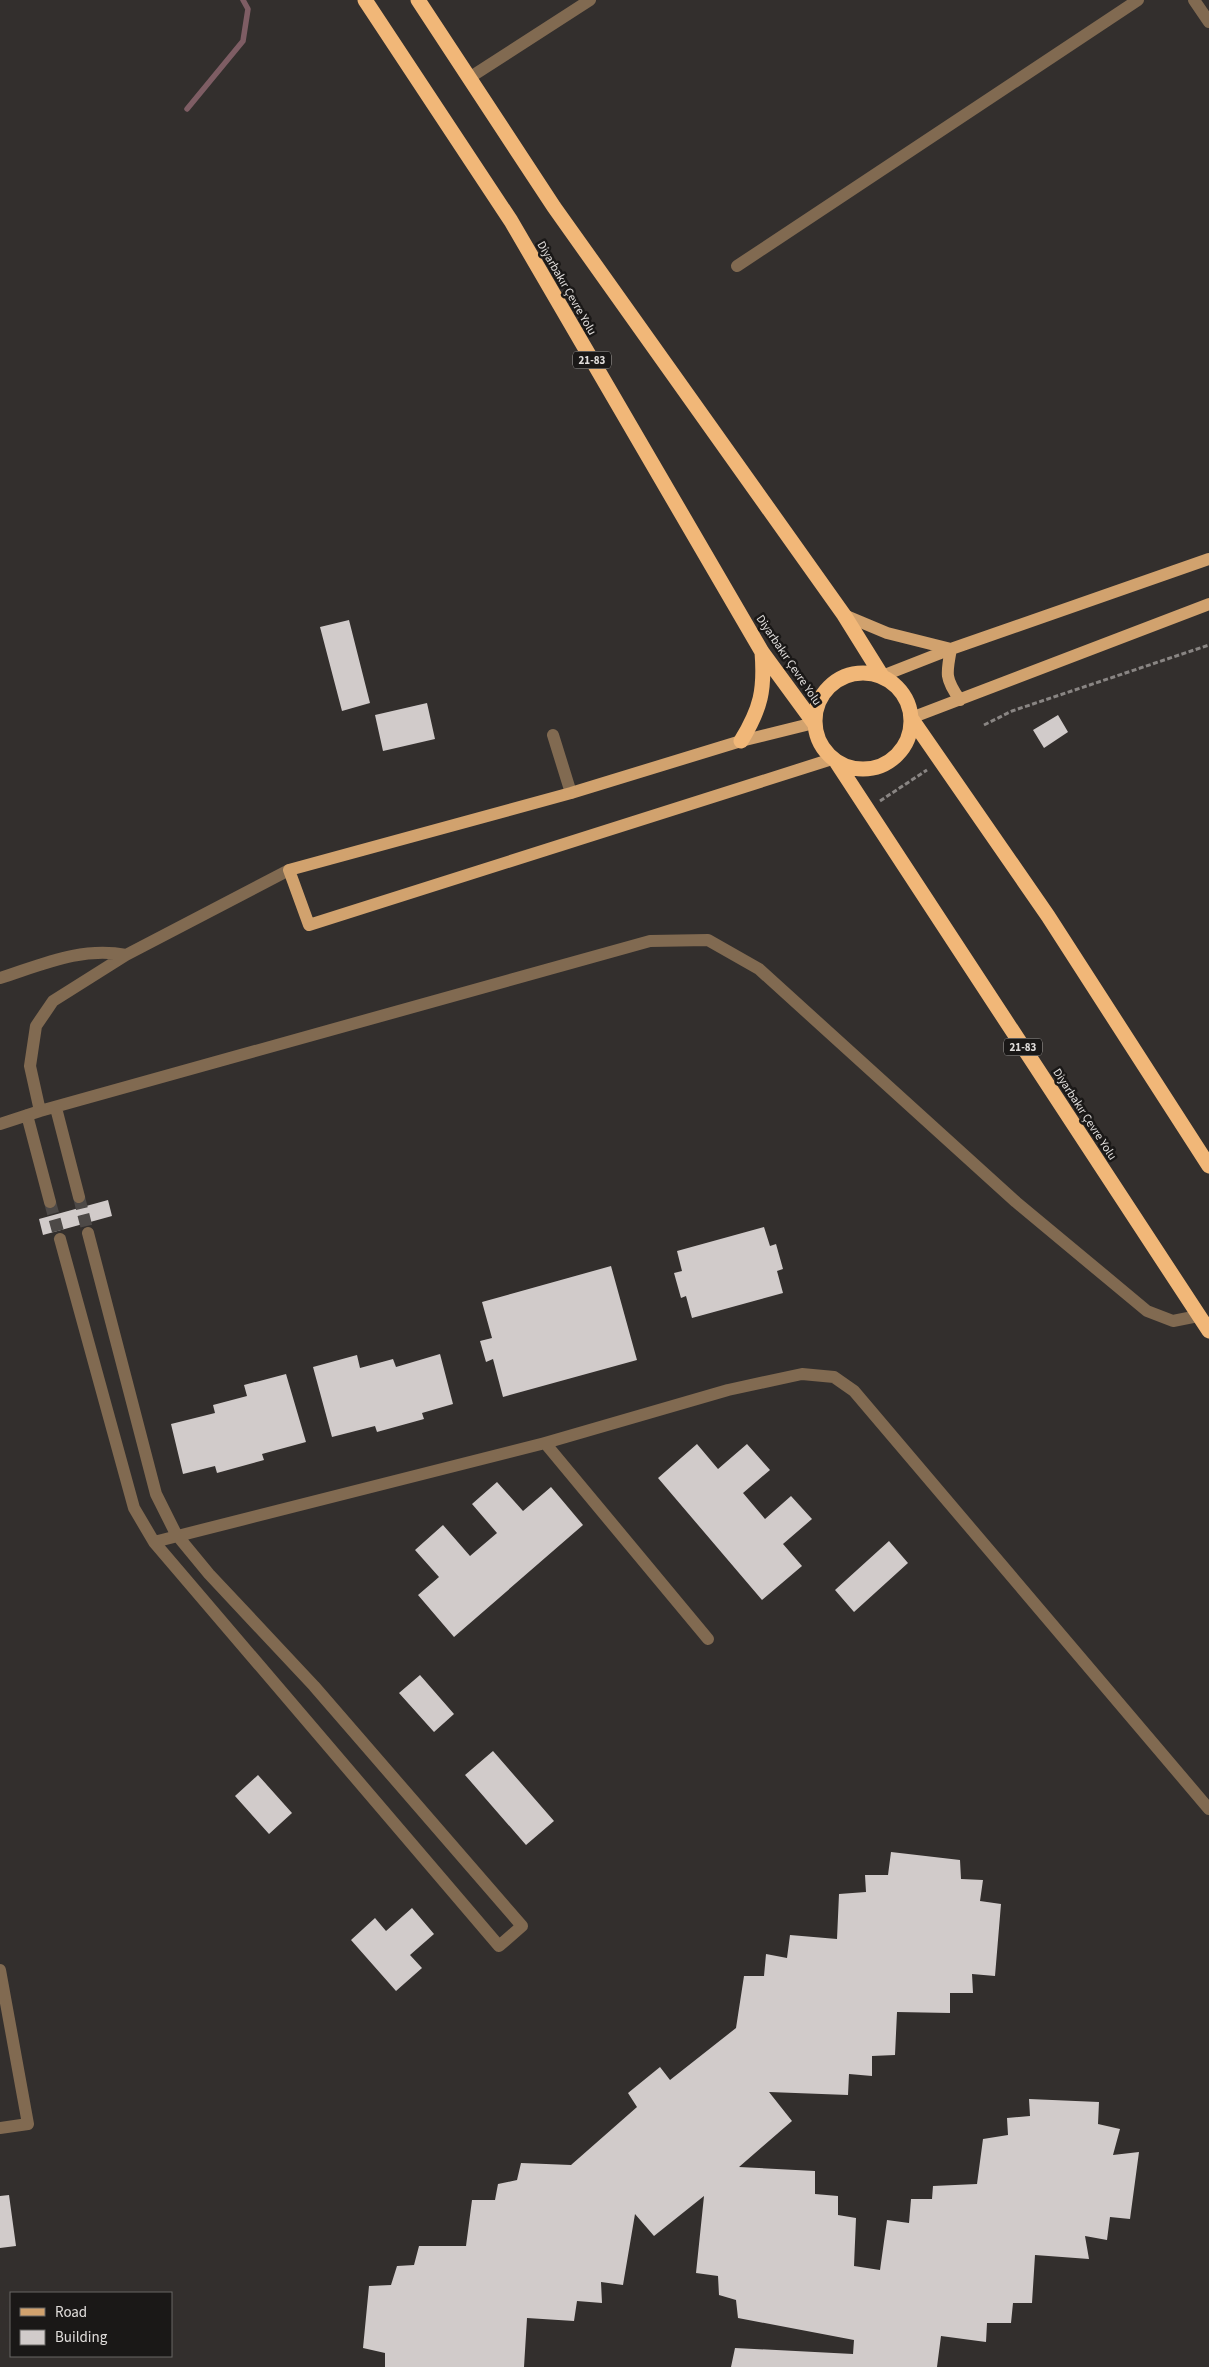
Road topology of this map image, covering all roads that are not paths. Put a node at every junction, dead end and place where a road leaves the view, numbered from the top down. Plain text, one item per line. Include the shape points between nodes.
1 (365, 0) edge
2 (418, 0) edge
3 (590, 0) edge
4 (1138, 0) edge
5 (1194, 0) edge
6 (1209, 22) edge
7 (469, 78) junction
8 (737, 266) dead end
9 (1209, 559) edge
10 (1209, 604) edge
11 (844, 615) junction
12 (951, 649) junction
13 (762, 652) junction
14 (882, 676) junction
15 (960, 700) junction
16 (911, 718) junction
17 (814, 723) junction
18 (553, 734) dead end
19 (741, 741) junction
20 (834, 761) junction
21 (571, 793) junction
22 (289, 870) junction
23 (126, 955) junction
24 (0, 978) edge
25 (56, 1108) junction
26 (40, 1111) junction
27 (27, 1115) junction
28 (0, 1124) edge
29 (1209, 1166) edge
30 (79, 1197) tunnel mouth
31 (50, 1202) tunnel mouth
32 (88, 1233) tunnel mouth
33 (60, 1239) tunnel mouth
34 (1198, 1316) junction
35 (1209, 1331) edge
36 (545, 1443) junction
37 (176, 1534) junction
38 (154, 1542) junction
39 (708, 1639) dead end
40 (1209, 1809) edge
41 (0, 1970) edge
42 (0, 2128) edge

1 - 13 highway, Diyarbakır Çevre Yolu / 21-83 via 511,221
2 - 7 highway
3 - 7 street
4 - 8 street
5 - 6 street
7 - 11 highway via 554,207
9 - 12 main road
10 - 15 main road
11 - 12 main road via 887,634
11 - 14 highway
12 - 14 main road
12 - 15 main road via 946,677
13 - 17 highway, Diyarbakır Çevre Yolu / 21-83
13 - 19 highway via 764,682 759,705
14 - 16 highway via 903,693
14 - 17 highway via 854,673 841,677 821,696
15 - 16 main road
16 - 20 highway via 906,744 888,763 862,770
16 - 29 highway via 1048,916
17 - 19 main road
17 - 20 highway via 822,749
18 - 21 street
19 - 21 main road
20 - 22 main road via 308,925
20 - 34 highway, Diyarbakır Çevre Yolu / 21-83
21 - 22 main road
22 - 23 street
23 - 24 street via 83,953
23 - 26 street via 53,1002 36,1026 30,1066
25 - 26 street
25 - 30 street
25 - 34 street via 650,941 708,940 759,969 1016,1202 1147,1311 1173,1320
26 - 27 street
27 - 28 street
27 - 31 street
32 - 37 street via 156,1494
33 - 38 street via 134,1508
34 - 35 highway, Diyarbakır Çevre Yolu / 21-83
36 - 37 street
36 - 39 street
36 - 40 street via 738,1388 802,1374 834,1377 854,1391
37 - 38 street
37 - 38 street via 314,1686 522,1926 499,1946
41 - 42 street via 28,2124

